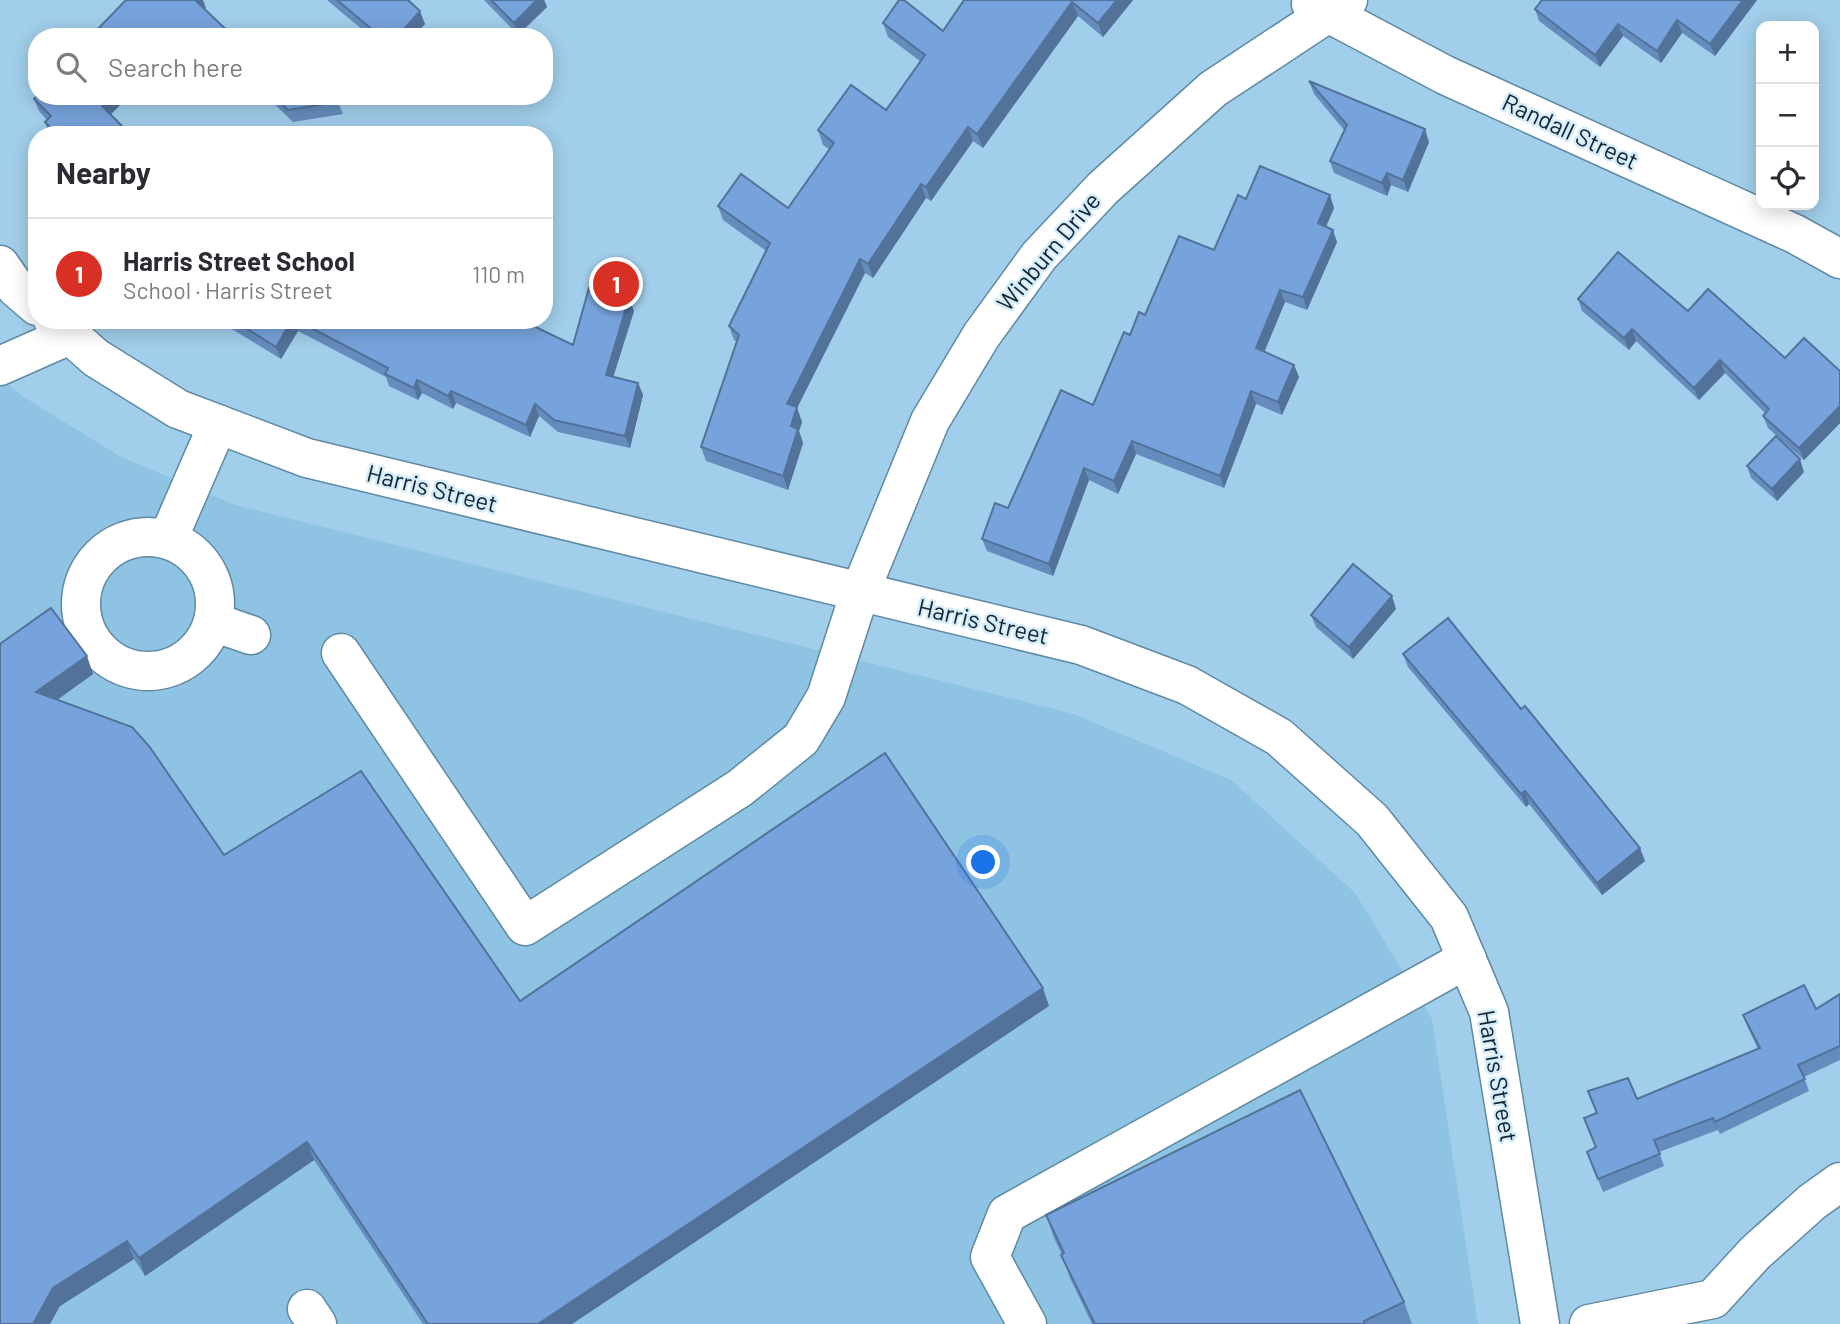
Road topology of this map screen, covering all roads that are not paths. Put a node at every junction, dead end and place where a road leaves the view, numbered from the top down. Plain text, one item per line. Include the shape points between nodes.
1 (1326, 4) edge
2 (1840, 258) edge
3 (0, 265) edge
4 (28, 298) edge
5 (60, 329) edge
6 (63, 329) edge
7 (0, 366) edge
8 (218, 424) junction
9 (168, 539) junction
10 (860, 593) junction
11 (213, 622) junction
12 (251, 635) dead end
13 (341, 653) dead end
14 (1467, 958) junction
15 (1840, 1182) edge
16 (1704, 1312) edge
17 (1027, 1324) edge
18 (1540, 1324) edge
19 (1589, 1324) edge

1 - 2 street, Randall Street via 1445,75
1 - 10 street, Winburn Drive via 1213,89 1103,188 1039,256 981,336 930,421
3 - 4 street
5 - 7 street
6 - 8 street, Harris Street via 96,358 178,409
8 - 9 street
8 - 10 street, Harris Street via 307,458
9 - 11 street via 192,552 205,567 215,603
9 - 11 street via 138,537 120,542 92,567 80,604 91,640 120,665 158,671 192,654
10 - 13 street, Winburn Drive via 826,697 802,740 740,788 525,926
10 - 14 street, Harris Street via 1081,645 1187,685 1279,737 1372,820 1449,917
11 - 12 street
14 - 17 street via 1007,1214 990,1257
14 - 18 street, Harris Street via 1489,1012
15 - 16 street via 1755,1253
16 - 19 street

